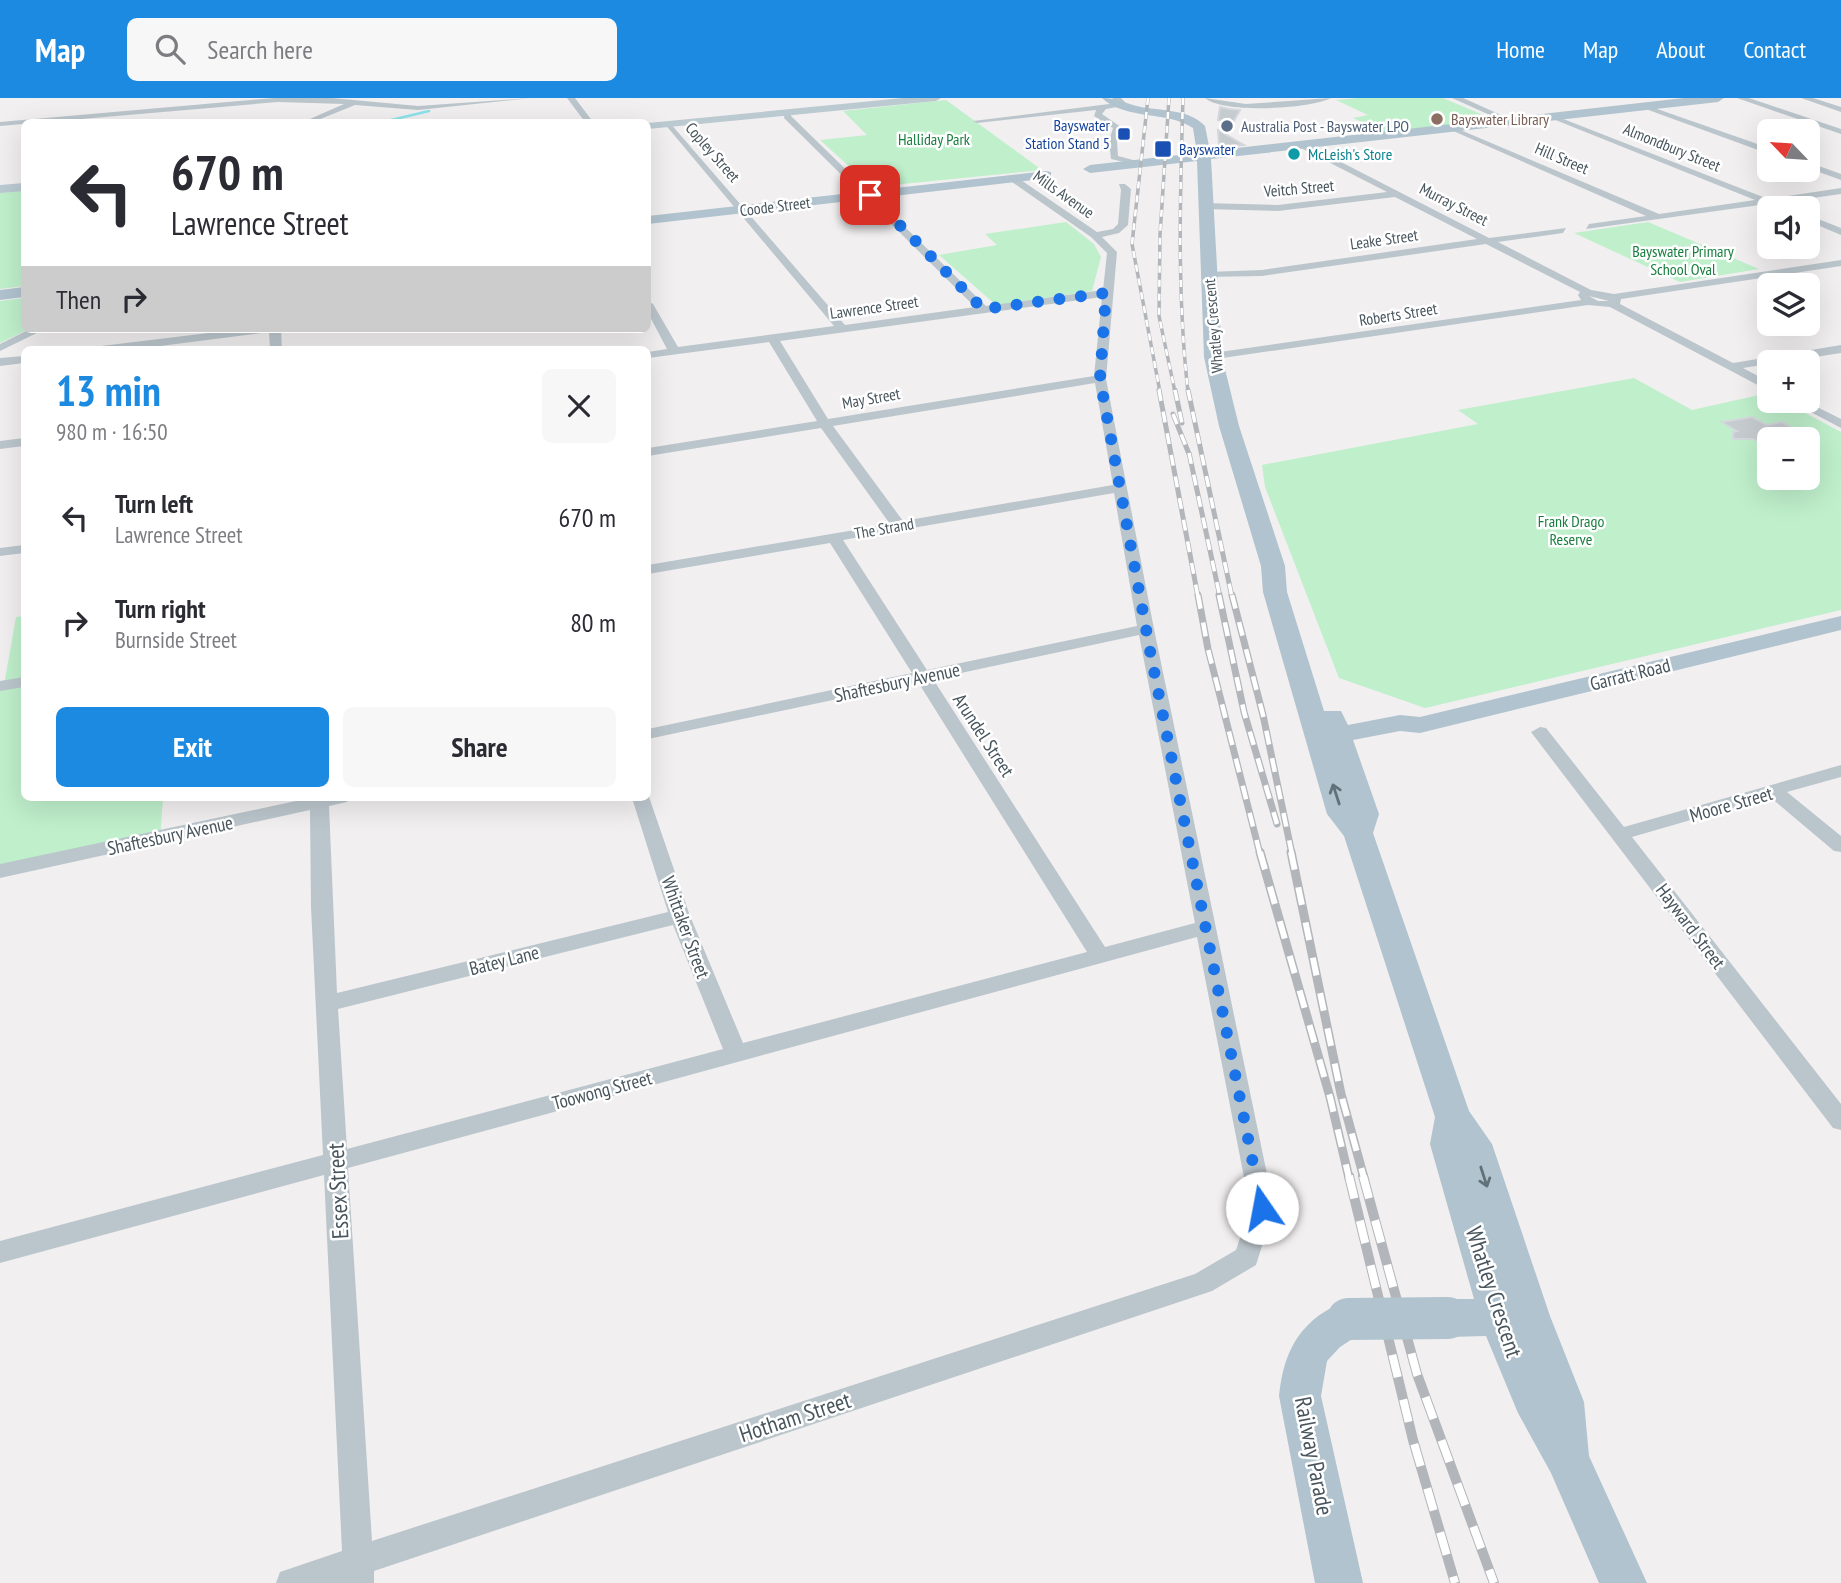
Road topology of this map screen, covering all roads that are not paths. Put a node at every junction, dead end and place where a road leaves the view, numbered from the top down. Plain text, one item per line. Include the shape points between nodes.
1 (527, 98) edge
2 (571, 98) edge
3 (936, 98) edge
4 (1327, 98) edge
5 (1455, 98) edge
6 (1718, 98) edge
7 (1741, 98) edge
8 (1805, 98) edge
9 (1213, 101) edge
10 (1122, 102) edge
11 (352, 103) junction
12 (1105, 103) edge
13 (1647, 106) junction
14 (1082, 110) junction
15 (1841, 110) edge
16 (788, 113) junction
17 (106, 115) edge
18 (1553, 117) junction
19 (59, 119) edge
20 (314, 119) edge
21 (587, 119) edge
22 (977, 121) dead end
23 (1510, 121) junction
24 (21, 122) edge
25 (0, 124) edge
26 (667, 125) junction
27 (651, 126) edge
28 (1454, 128) junction
29 (1841, 132) edge
30 (1302, 145) junction
31 (1757, 147) edge
32 (1204, 156) junction
33 (1134, 163) junction
34 (1108, 166) junction
35 (1820, 169) edge
36 (1841, 177) edge
37 (1015, 180) junction
38 (944, 186) junction
39 (1122, 186) dead end
40 (21, 187) edge
41 (0, 189) edge
42 (1841, 191) edge
43 (1396, 194) junction
44 (870, 195) junction
45 (1806, 196) edge
46 (1757, 199) edge
47 (1757, 203) edge
48 (1205, 206) junction
49 (742, 209) junction
50 (1657, 216) junction
51 (651, 220) edge
52 (1820, 223) edge
53 (1589, 227) dead end
54 (1563, 230) dead end
55 (1841, 232) edge
56 (1095, 235) junction
57 (1485, 240) junction
58 (1841, 263) edge
59 (1208, 275) junction
60 (21, 292) edge
61 (1106, 293) junction
62 (0, 295) edge
63 (1589, 297) junction
64 (1613, 301) junction
65 (651, 309) edge
66 (983, 309) junction
67 (842, 329) junction
68 (31, 333) edge
69 (199, 333) edge
70 (773, 339) junction
71 (123, 346) edge
72 (0, 348) edge
73 (1841, 349) edge
74 (675, 352) junction
75 (651, 355) edge
76 (1213, 357) junction
77 (21, 360) edge
78 (0, 362) edge
79 (1730, 367) junction
80 (1100, 379) junction
81 (1757, 381) edge
82 (1819, 413) edge
83 (825, 424) junction
84 (1841, 424) edge
85 (21, 442) edge
86 (0, 445) edge
87 (651, 452) edge
88 (1120, 488) junction
89 (899, 526) junction
90 (834, 537) junction
91 (21, 549) edge
92 (0, 552) edge
93 (1273, 566) junction
94 (651, 569) edge
95 (1841, 623) edge
96 (1146, 629) junction
97 (922, 677) junction
98 (21, 682) edge
99 (0, 686) edge
100 (1321, 687) junction
101 (1410, 724) junction
102 (1540, 732) dead end
103 (651, 733) edge
104 (1331, 743) junction
105 (1841, 771) edge
106 (1775, 792) junction
107 (317, 801) edge
108 (326, 801) edge
109 (642, 801) edge
110 (1621, 834) junction
111 (1841, 846) edge
112 (0, 871) edge
113 (680, 916) junction
114 (1204, 928) junction
115 (1100, 956) junction
116 (328, 1003) junction
117 (736, 1054) junction
118 (1841, 1121) edge
119 (337, 1162) junction
120 (0, 1252) edge
121 (1514, 1317) junction
122 (358, 1572) edge
123 (291, 1583) edge
124 (1339, 1583) edge
125 (1623, 1583) edge

1 - 11 street via 418,108
2 - 21 street
3 - 16 street
4 - 9 street via 1244,107
5 - 23 street
6 - 13 main road
7 - 29 street
8 - 15 street
10 - 12 main road
10 - 32 main road, Whatley Crescent via 1155,114 1179,116 1199,126
11 - 17 street via 278,100
11 - 20 street
12 - 14 street
12 - 33 street via 1097,114 1117,127 1114,157
13 - 18 main road
13 - 31 street
14 - 22 street
14 - 34 street via 1108,128 1104,156
16 - 26 street
16 - 44 street
17 - 19 street
18 - 23 main road
18 - 46 street, Almondbury Street
23 - 28 main road
24 - 25 street
26 - 27 street
26 - 49 street, Copley Street
28 - 30 main road
28 - 50 street, Hill Street
30 - 32 main road
30 - 32 main road
30 - 43 street, Murray Street
32 - 33 main road
32 - 34 main road via 1084,170
32 - 48 main road, Whatley Crescent
33 - 34 main road
35 - 36 street
37 - 38 main road, Coode Street
37 - 38 main road, Coode Street via 1052,174
37 - 56 street, Mills Avenue
38 - 44 main road, Coode Street
39 - 56 street via 1126,189 1123,225
40 - 41 street
42 - 45 street
43 - 48 street, Veitch Street via 1278,208
43 - 57 street, Murray Street
44 - 49 main road, Coode Street
44 - 66 street
47 - 50 street
48 - 59 main road, Whatley Crescent
49 - 51 main road, Coode Street
49 - 67 street, Copley Street
50 - 53 street
52 - 55 street
54 - 57 street, Leake Street
56 - 61 street via 1112,252
57 - 59 street, Leake Street via 1262,272
57 - 63 street, Murray Street
58 - 64 street, Roberts Street
59 - 76 main road, Whatley Crescent
60 - 62 main road
61 - 66 street, Lawrence Street
61 - 80 street
63 - 64 street, Roberts Street
63 - 76 street, Roberts Street
64 - 79 street
65 - 74 street
66 - 67 street, Lawrence Street
67 - 70 street, Lawrence Street
68 - 72 street
69 - 71 street
70 - 74 street, Lawrence Street
70 - 83 street
73 - 79 street
74 - 75 street, Lawrence Street
76 - 93 main road, Whatley Crescent via 1229,426
77 - 78 street
79 - 81 street
80 - 83 street, May Street
80 - 88 street
82 - 84 street
83 - 87 street, May Street
83 - 89 street
85 - 86 street
88 - 89 street, The Strand
88 - 96 street
89 - 90 street, The Strand
90 - 94 street, The Strand
90 - 97 street, Arundel Street
91 - 92 street
93 - 100 main road, Whatley Crescent via 1287,586
93 - 104 main road, Whatley Crescent via 1275,592
95 - 101 main road, Garratt Road
96 - 97 street, Shaftesbury Avenue
96 - 114 street
97 - 103 street, Shaftesbury Avenue
97 - 115 street, Arundel Street
98 - 99 street
100 - 101 main road via 1347,711
100 - 104 main road, Whatley Crescent
101 - 104 main road, Garratt Road via 1410,734
102 - 110 street, Hayward Street
104 - 121 main road, Whatley Crescent via 1342,814 1358,833 1453,1117 1448,1144
105 - 106 street, Moore Street
106 - 110 street, Moore Street
106 - 111 street
107 - 112 street, Shaftesbury Avenue
108 - 116 street, Essex Street via 321,907
109 - 113 street, Whittaker Street
110 - 118 street, Hayward Street
113 - 116 street, Batey Lane
113 - 117 street, Whittaker Street
114 - 115 street, Toowong Street
114 - 122 street, Hotham Street via 1262,1208 1247,1257 1203,1283
115 - 117 street, Toowong Street
116 - 119 street, Essex Street
117 - 119 street, Toowong Street
119 - 120 street, Toowong Street
119 - 122 street, Essex Street
121 - 124 main road, Railway Parade, bridge via 1348,1319 1328,1329 1308,1351 1300,1396
121 - 125 main road, Whatley Crescent via 1533,1399 1567,1458
122 - 123 street, Hotham Street

